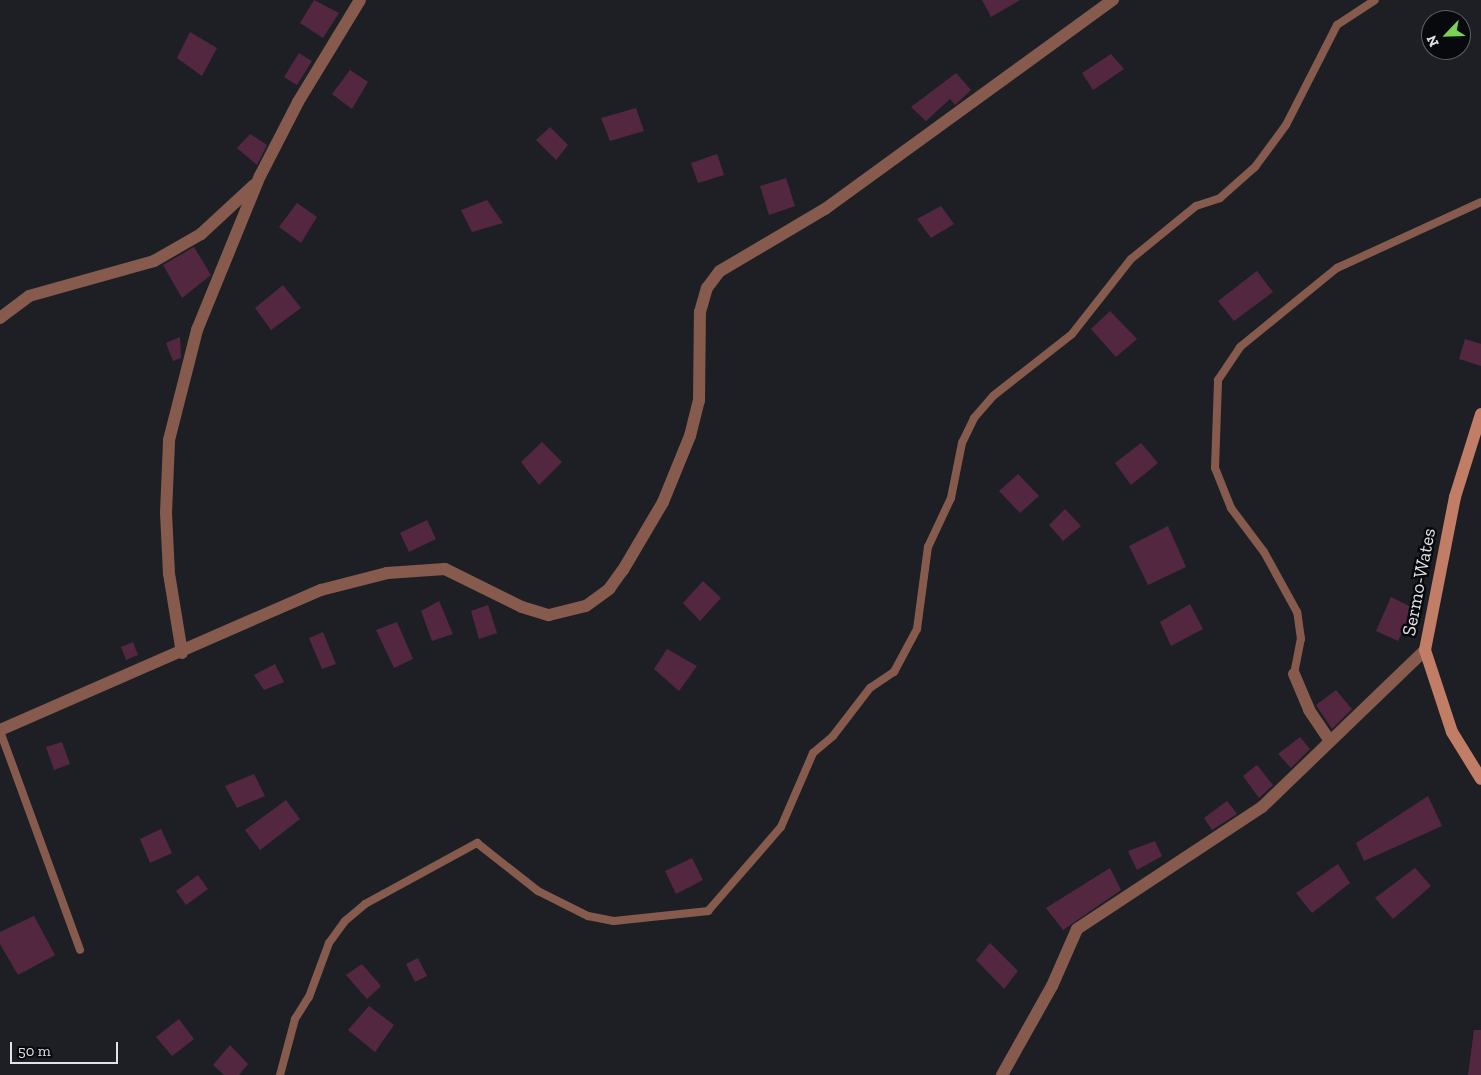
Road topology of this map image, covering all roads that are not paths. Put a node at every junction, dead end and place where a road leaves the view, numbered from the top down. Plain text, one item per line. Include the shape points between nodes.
1 (360, 0) edge
2 (1113, 0) edge
3 (1376, 0) edge
4 (259, 180) junction
5 (1481, 202) edge
6 (0, 318) edge
7 (1481, 414) edge
8 (1425, 650) junction
9 (182, 653) junction
10 (1294, 674) joint
11 (0, 730) edge
12 (1330, 741) junction
13 (1481, 779) edge
14 (80, 950) dead end
15 (280, 1075) edge
16 (1002, 1075) edge

1 - 4 street via 298,102
2 - 9 street via 825,209 720,271 707,288 700,312 699,401 690,436 662,502 623,570 609,589 586,606 549,615 522,607 445,569 420,568 321,590
3 - 15 lane via 1337,25 1286,125 1255,166 1220,198 1196,206 1131,259 1072,334 993,396 974,418 962,443 951,498 928,548 917,629 894,672 870,688 833,736 813,753 781,827 708,912 614,921 588,916 538,891 477,843 365,904 345,921 329,944 309,997 295,1019
4 - 6 street via 201,234 154,261 29,296
4 - 9 street via 197,330 169,440 169,574
5 - 10 lane via 1337,268 1240,347 1218,380 1215,468 1231,508 1264,552 1297,612 1301,639
7 - 8 main road, Sermo-Wates via 1455,497
8 - 12 street
8 - 13 main road, Sermo-Wates via 1452,732
9 - 11 street
10 - 12 street via 1309,710
11 - 14 lane
12 - 16 street via 1262,807 1077,929 1052,986

